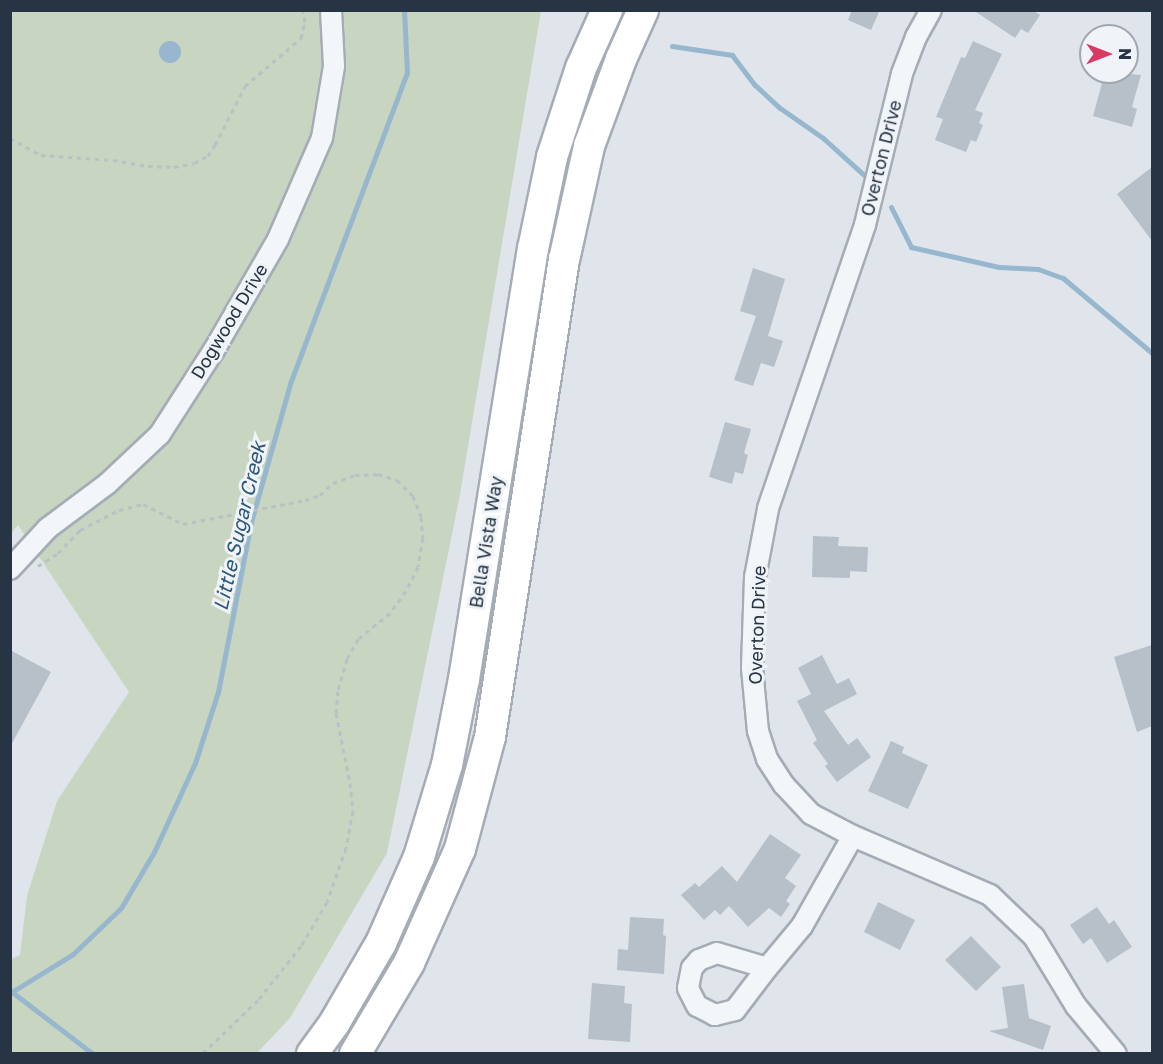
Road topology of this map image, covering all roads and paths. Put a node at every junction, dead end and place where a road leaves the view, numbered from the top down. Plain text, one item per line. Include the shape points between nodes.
1 (303, 10) edge
2 (331, 10) edge
3 (607, 10) edge
4 (643, 10) edge
5 (931, 10) edge
6 (10, 138) edge
7 (11, 568) edge
8 (853, 836) junction
9 (767, 968) dead end
10 (202, 1053) edge
11 (312, 1053) edge
12 (356, 1053) edge
13 (1116, 1053) edge

1 - 6 path via 301,38 245,86 208,156 194,163 148,166 41,155
2 - 7 street, Dogwood Drive via 334,66 322,138 278,239 160,434 107,484 48,528
3 - 11 main road, Bella Vista Way via 581,68 552,157 533,249 447,765 419,857 381,943 335,1022
4 - 12 main road, Bella Vista Way via 586,158 564,260 490,737 460,849 409,963
5 - 8 street, Overton Drive via 902,74 865,225 768,509 755,577 752,668 758,731 767,759 811,814
7 - 10 path via 39,566 80,530 119,510 143,504 183,524 305,500 355,475 378,474 397,480 413,496 423,538 418,567 390,612 358,639 347,659 338,692 336,713 352,811 346,848 327,902 301,946 258,1000
8 - 9 street via 802,926
8 - 13 street, Overton Drive via 990,895 1034,937 1076,1006

